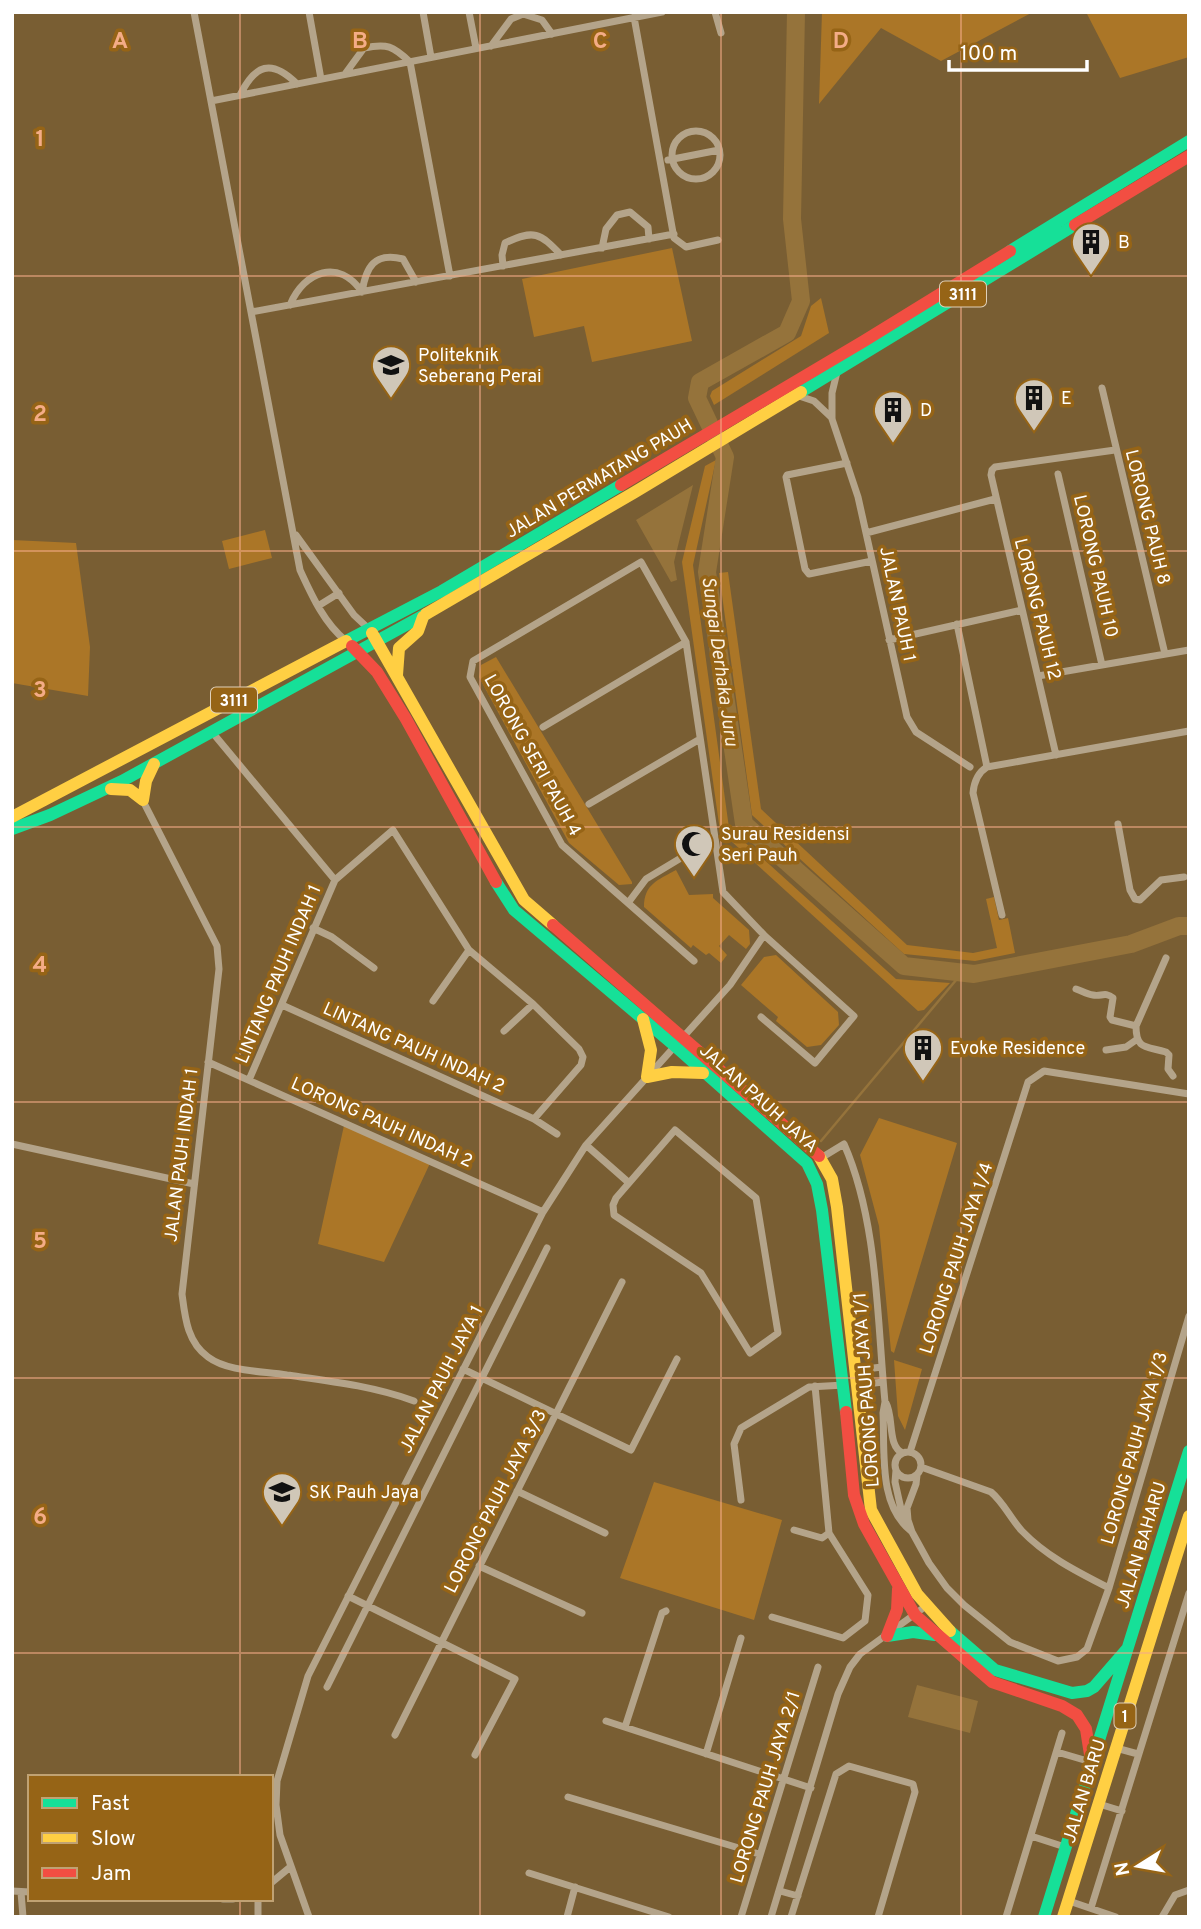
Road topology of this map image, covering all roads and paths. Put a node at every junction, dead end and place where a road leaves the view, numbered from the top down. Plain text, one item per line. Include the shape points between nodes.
1 (194, 12) edge
2 (309, 12) edge
3 (422, 12) edge
4 (469, 12) edge
5 (662, 12) edge
6 (715, 12) edge
7 (634, 17) junction
8 (721, 33) dead end
9 (552, 34) junction
10 (491, 46) junction
11 (476, 48) junction
12 (431, 57) junction
13 (410, 62) junction
14 (345, 74) junction
15 (321, 79) junction
16 (297, 84) junction
17 (240, 95) junction
18 (211, 101) junction
19 (1189, 141) edge
20 (719, 150) junction
21 (1189, 156) edge
22 (672, 159) junction
23 (660, 162) junction
24 (674, 234) junction
25 (649, 239) junction
26 (718, 240) dead end
27 (603, 248) junction
28 (561, 255) junction
29 (503, 266) junction
30 (450, 276) junction
31 (416, 282) junction
32 (362, 292) junction
33 (290, 305) junction
34 (251, 312) junction
35 (838, 371) junction
36 (1102, 388) dead end
37 (797, 396) junction
38 (832, 419) junction
39 (734, 426) junction
40 (1115, 450) junction
41 (691, 451) junction
42 (846, 463) junction
43 (1058, 474) dead end
44 (995, 499) junction
45 (293, 531) junction
46 (866, 533) junction
47 (872, 561) junction
48 (339, 593) junction
49 (318, 606) junction
50 (1022, 610) junction
51 (424, 617) junction
52 (957, 624) junction
53 (370, 630) junction
54 (889, 640) junction
55 (346, 641) junction
56 (378, 642) junction
57 (686, 642) junction
58 (1189, 650) edge
59 (360, 652) junction
60 (1165, 654) junction
61 (1102, 665) junction
62 (397, 675) junction
63 (1038, 676) junction
64 (543, 727) dead end
65 (1189, 731) edge
66 (212, 732) junction
67 (700, 739) junction
68 (1056, 755) junction
69 (123, 761) junction
70 (154, 764) junction
71 (970, 767) dead end
72 (987, 767) junction
73 (130, 777) junction
74 (106, 789) junction
75 (143, 800) junction
76 (589, 804) dead end
77 (12, 817) edge
78 (1118, 824) dead end
79 (12, 829) edge
80 (714, 838) junction
81 (1184, 877) dead end
82 (335, 880) junction
83 (628, 903) junction
84 (1002, 915) dead end
85 (313, 928) junction
86 (764, 935) junction
87 (469, 950) junction
88 (1166, 958) dead end
89 (694, 961) dead end
90 (374, 968) dead end
91 (1076, 989) dead end
92 (433, 1001) dead end
93 (533, 1004) junction
94 (282, 1005) junction
95 (761, 1017) dead end
96 (643, 1019) junction
97 (1136, 1026) junction
98 (504, 1031) dead end
99 (1136, 1040) junction
100 (679, 1042) junction
101 (1106, 1050) dead end
102 (208, 1062) junction
103 (703, 1073) junction
104 (1173, 1076) dead end
105 (647, 1077) junction
106 (249, 1080) junction
107 (1189, 1094) edge
108 (534, 1119) junction
109 (557, 1134) dead end
110 (12, 1144) edge
111 (586, 1145) junction
112 (821, 1158) junction
113 (628, 1182) junction
114 (194, 1184) junction
115 (543, 1212) junction
116 (547, 1248) dead end
117 (622, 1282) dead end
118 (1189, 1316) edge
119 (677, 1359) dead end
120 (882, 1367) junction
121 (463, 1369) junction
122 (857, 1370) junction
123 (482, 1378) junction
124 (883, 1382) junction
125 (844, 1385) junction
126 (858, 1385) junction
127 (815, 1386) junction
128 (414, 1401) dead end
129 (885, 1402) junction
130 (556, 1413) junction
131 (1189, 1451) edge
132 (907, 1453) junction
133 (885, 1466) junction
134 (895, 1467) junction
135 (919, 1471) junction
136 (517, 1491) junction
137 (741, 1500) dead end
138 (1188, 1520) edge
139 (905, 1526) junction
140 (794, 1530) dead end
141 (912, 1532) junction
142 (605, 1533) dead end
143 (829, 1533) junction
144 (480, 1566) junction
145 (898, 1587) junction
146 (1110, 1588) junction
147 (1189, 1593) edge
148 (348, 1597) junction
149 (367, 1606) junction
150 (926, 1606) junction
151 (666, 1611) dead end
152 (582, 1613) dead end
153 (915, 1615) junction
154 (772, 1617) dead end
155 (937, 1635) junction
156 (887, 1636) junction
157 (741, 1638) dead end
158 (441, 1643) junction
159 (1127, 1649) junction
160 (1077, 1657) joint
161 (818, 1667) dead end
162 (327, 1687) dead end
163 (606, 1721) dead end
164 (625, 1727) junction
165 (1062, 1733) dead end
166 (395, 1735) dead end
167 (1116, 1748) junction
168 (1056, 1752) junction
169 (706, 1754) junction
170 (1138, 1754) junction
171 (475, 1755) dead end
172 (1091, 1762) junction
173 (784, 1779) junction
174 (811, 1788) junction
175 (568, 1797) dead end
176 (1098, 1804) junction
177 (1122, 1811) junction
178 (1031, 1836) junction
179 (1065, 1847) junction
180 (759, 1854) junction
181 (289, 1868) junction
182 (529, 1873) dead end
183 (273, 1881) edge
184 (575, 1887) junction
185 (1189, 1890) edge
186 (12, 1891) edge
187 (780, 1891) junction
188 (26, 1892) edge
189 (798, 1896) junction
190 (1068, 1900) junction
191 (1091, 1908) junction
192 (657, 1915) edge
193 (23, 1917) edge
194 (309, 1917) edge
195 (567, 1917) edge
196 (669, 1917) edge
197 (741, 1917) edge
198 (771, 1917) edge
199 (791, 1917) edge
200 (878, 1917) edge
201 (1006, 1917) edge
202 (1044, 1917) edge
203 (1063, 1917) edge
204 (1116, 1917) edge
205 (1162, 1917) edge

1 - 18 street
2 - 15 street
3 - 12 street
4 - 11 street
5 - 7 street
6 - 8 street
7 - 9 street
7 - 23 street
9 - 10 street
9 - 10 street via 542,20 523,14 511,19
10 - 11 street
11 - 12 street
12 - 13 street
13 - 14 street
13 - 14 street via 380,44 364,48
13 - 30 street
14 - 15 street
15 - 16 street
16 - 17 street
16 - 17 street via 285,71 265,69 247,80
17 - 18 street
18 - 34 street
19 - 39 main road, JALAN PERMATANG PAUH / 3111
20 - 22 street
20 - 22 street via 711,136 695,131 675,143
20 - 22 street via 713,171 700,179 679,173
21 - 35 main road, JALAN PERMATANG PAUH / 3111
22 - 23 street
23 - 24 street
24 - 25 street
24 - 26 street via 686,247
25 - 27 street
25 - 27 street via 648,226 630,212 617,215 606,229
27 - 28 street
28 - 29 street
28 - 29 street via 537,234 522,235 505,243
29 - 30 street
30 - 31 street
31 - 32 street
31 - 32 street via 403,259 391,256 377,260 367,270
32 - 33 street
32 - 33 street via 339,272 316,275 303,283
33 - 34 street
34 - 45 street
35 - 37 main road, JALAN PERMATANG PAUH / 3111
35 - 38 street, JALAN PAUH 1
36 - 40 street, LORONG PAUH 8
37 - 38 street via 814,401
37 - 39 main road, JALAN PERMATANG PAUH / 3111
38 - 42 street, JALAN PAUH 1
39 - 41 main road, JALAN PERMATANG PAUH / 3111
40 - 44 street, LORONG PAUH 12 via 995,467
40 - 60 street, LORONG PAUH 8
41 - 51 main road, JALAN PERMATANG PAUH / 3111
41 - 53 main road, JALAN PERMATANG PAUH / 3111
42 - 46 street, JALAN PAUH 1
42 - 47 street via 786,477 805,569 809,574
43 - 61 street, LORONG PAUH 10
44 - 46 street
44 - 50 street, LORONG PAUH 12
45 - 48 street
45 - 49 street via 300,570
46 - 47 street, JALAN PAUH 1
47 - 54 street, JALAN PAUH 1
48 - 49 street
48 - 53 street
49 - 55 street via 333,631
50 - 52 street
50 - 63 street, LORONG PAUH 12
51 - 56 main road, JALAN PERMATANG PAUH / 3111
51 - 62 main road via 418,631 399,648
52 - 54 street
52 - 72 street
53 - 55 main road, JALAN PERMATANG PAUH / 3111
53 - 56 main road, JALAN PAUH JAYA
54 - 71 street, JALAN PAUH 1 via 910,724
55 - 59 main road, JALAN PAUH JAYA
55 - 69 main road, JALAN PERMATANG PAUH / 3111
56 - 59 main road, JALAN PERMATANG PAUH / 3111
56 - 62 main road, JALAN PAUH JAYA
57 - 64 street
57 - 67 street
57 - 83 street, LORONG SERI PAUH 4 via 641,562 472,661 470,669 470,677 562,845
58 - 60 street
59 - 66 main road, JALAN PERMATANG PAUH / 3111
59 - 96 main road, JALAN PAUH JAYA via 406,719 509,904
60 - 61 street
61 - 63 street
62 - 100 main road, JALAN PAUH JAYA via 520,894
63 - 68 street, LORONG PAUH 12
65 - 68 street
66 - 70 main road, JALAN PERMATANG PAUH / 3111
66 - 82 street, LINTANG PAUH INDAH 1
67 - 76 street
67 - 80 street
68 - 72 street
69 - 73 street, JALAN PAUH INDAH 1
69 - 77 main road, JALAN PERMATANG PAUH / 3111
70 - 73 main road, JALAN PERMATANG PAUH / 3111
70 - 75 main road
72 - 84 street via 974,781 973,793
73 - 74 main road, JALAN PERMATANG PAUH / 3111
73 - 75 street, JALAN PAUH INDAH 1
74 - 75 main road via 130,790
74 - 79 main road, JALAN PERMATANG PAUH / 3111
75 - 102 street, JALAN PAUH INDAH 1 via 217,946 219,970
78 - 81 street via 1135,899 1140,900 1161,880
80 - 83 street via 646,879
80 - 86 street via 723,892
82 - 85 street, LINTANG PAUH INDAH 1
82 - 87 street, LINTANG PAUH INDAH 1 via 393,830
83 - 89 street, LORONG SERI PAUH 4
85 - 90 street
85 - 94 street, LINTANG PAUH INDAH 1
86 - 95 street via 853,1016 815,1063
86 - 100 street, JALAN PAUH JAYA 1 via 730,985
87 - 92 street
87 - 93 street
88 - 97 street
91 - 97 street via 1095,996 1111,995 1112,1020
93 - 98 street
93 - 108 street via 583,1057
94 - 106 street, LINTANG PAUH INDAH 1
94 - 108 street, LINTANG PAUH INDAH 2
96 - 100 main road, JALAN PAUH JAYA
96 - 105 main road via 651,1050
97 - 99 street
99 - 101 street
99 - 104 street via 1166,1052
100 - 103 main road, JALAN PAUH JAYA
100 - 105 street, JALAN PAUH JAYA 1
100 - 112 main road, JALAN PAUH JAYA
102 - 106 street, LORONG PAUH INDAH 2
102 - 114 street, JALAN PAUH INDAH 1
103 - 105 main road
103 - 125 main road, JALAN PAUH JAYA via 813,1172
105 - 111 street, JALAN PAUH JAYA 1
106 - 115 street, LORONG PAUH INDAH 2
107 - 132 street, LORONG PAUH JAYA 1/4 via 1044,1071 1028,1082
108 - 109 street, LINTANG PAUH INDAH 2
110 - 114 street
111 - 113 street
111 - 115 street, JALAN PAUH JAYA 1
112 - 120 street, LORONG PAUH JAYA 1/1 via 844,1144 850,1158 867,1224
112 - 122 main road, JALAN PAUH JAYA via 832,1179 837,1207
113 - 113 street via 613,1205 614,1215 701,1273 750,1353 778,1333 756,1198 675,1130
114 - 128 street, JALAN PAUH INDAH 1 via 182,1294 192,1340 208,1358 232,1367 345,1384
115 - 121 street, JALAN PAUH JAYA 1
116 - 123 street
117 - 130 street, LORONG PAUH JAYA 3/3
118 - 146 street, LORONG PAUH JAYA 1/3
119 - 130 street via 631,1450
120 - 122 street
120 - 124 street, LORONG PAUH JAYA 1/1
121 - 123 street
121 - 148 street, JALAN PAUH JAYA 1
122 - 126 main road, JALAN PAUH JAYA
123 - 130 street
123 - 149 street
124 - 126 street
124 - 129 street, LORONG PAUH JAYA 1/1
125 - 127 street
125 - 145 main road, JALAN PAUH JAYA via 856,1504
126 - 150 main road, JALAN PAUH JAYA via 872,1510
127 - 137 street via 737,1435 734,1444
127 - 143 street
129 - 132 street via 891,1412 896,1450
129 - 133 street, LORONG PAUH JAYA 1/1
130 - 136 street, LORONG PAUH JAYA 3/3
131 - 159 main road, JALAN BAHARU / 1
132 - 134 street via 897,1458
132 - 135 street via 920,1460
133 - 134 street
133 - 139 street, LORONG PAUH JAYA 1/1 via 889,1494
134 - 135 street via 905,1478
134 - 139 street
135 - 141 street, LORONG PAUH JAYA 1/1 via 907,1508
135 - 146 street via 990,1492 1042,1550
136 - 142 street
136 - 144 street, LORONG PAUH JAYA 3/3
138 - 167 main road, JALAN BARU / 1
139 - 141 street, LORONG PAUH JAYA 1/1
140 - 143 street via 822,1538
141 - 160 street, LORONG PAUH JAYA 1/1 via 947,1588 1010,1642 1058,1661
143 - 154 street via 868,1595 865,1620 843,1638
144 - 152 street
144 - 158 street, LORONG PAUH JAYA 3/3
145 - 153 main road, JALAN PAUH JAYA
145 - 156 main road via 897,1610
146 - 160 street, LORONG PAUH JAYA 1/3 via 1087,1649
147 - 170 street
148 - 149 street
148 - 181 street, JALAN PAUH JAYA 1 via 308,1676 277,1781 275,1804
149 - 158 street
149 - 162 street
150 - 153 street
150 - 159 main road, JALAN PAUH JAYA via 995,1670 1072,1693 1094,1687
151 - 164 street
153 - 155 main road, JALAN PAUH JAYA
153 - 156 street
155 - 156 main road
155 - 172 main road, JALAN PAUH JAYA via 992,1682 1077,1715 1086,1729
156 - 174 street via 860,1654 850,1667
157 - 169 street
158 - 166 street, LORONG PAUH JAYA 3/3
158 - 171 street via 515,1679
159 - 172 main road, JALAN BARU / 1
161 - 173 street, LORONG PAUH JAYA 2/1
163 - 164 street
164 - 169 street
165 - 168 street
167 - 170 street
167 - 176 main road, JALAN BARU / 1
168 - 172 street
168 - 178 street
169 - 173 street
170 - 177 street
172 - 179 main road, JALAN BARU / 1
173 - 174 street
173 - 180 street, LORONG PAUH JAYA 2/1
174 - 187 street
175 - 180 street
176 - 177 street
176 - 190 main road, JALAN BARU / 1
177 - 191 street
178 - 179 street
178 - 201 street
179 - 202 main road, JALAN BARU / 1
180 - 197 street, LORONG PAUH JAYA 2/1
181 - 183 street
181 - 194 street, JALAN PAUH JAYA 1
182 - 184 street
184 - 192 street
184 - 195 street
185 - 205 street via 1175,1895
186 - 188 street
187 - 189 street
187 - 198 street
188 - 193 street
189 - 199 street
189 - 200 street via 836,1774 849,1766 913,1784 915,1792
190 - 191 street
190 - 203 main road, JALAN BARU / 1
191 - 204 street
192 - 196 street

